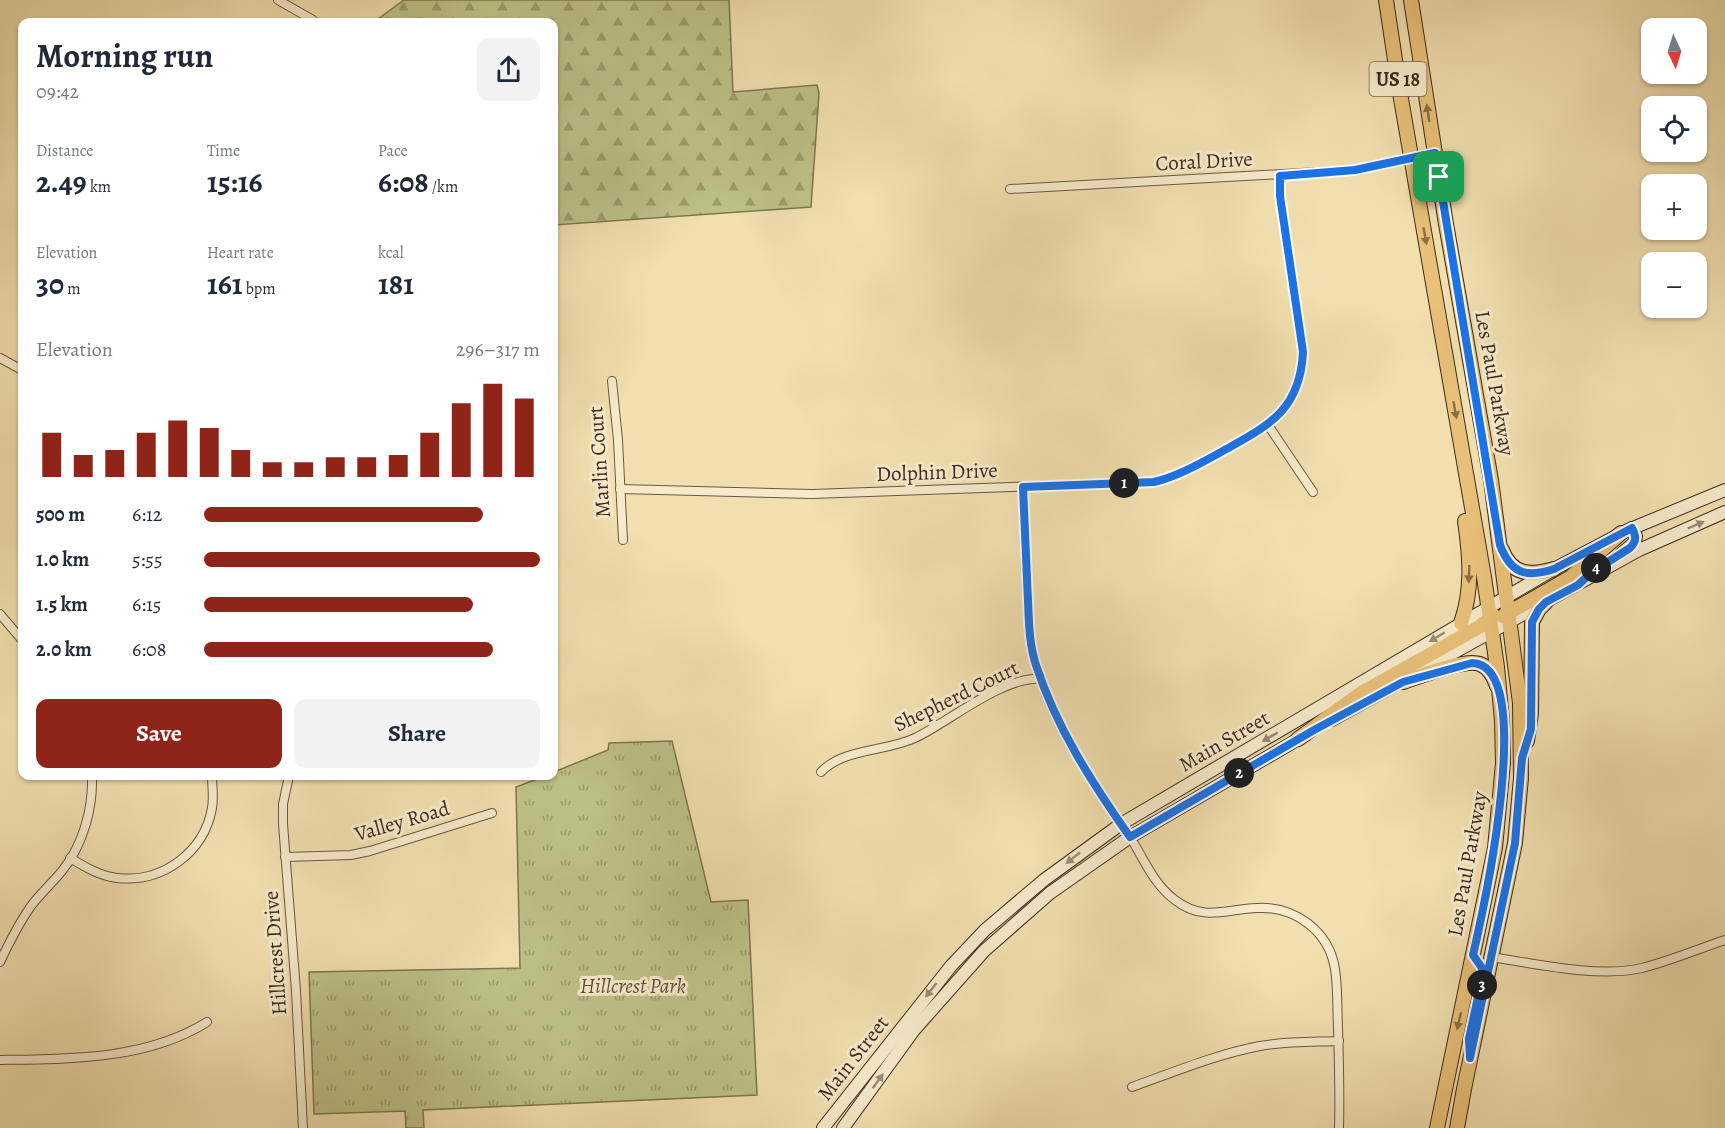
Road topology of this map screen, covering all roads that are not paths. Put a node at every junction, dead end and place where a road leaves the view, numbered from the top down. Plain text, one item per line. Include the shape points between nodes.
1 (278, 0) edge
2 (1386, 0) edge
3 (1401, 0) edge
4 (1410, 0) edge
5 (310, 18) edge
6 (1421, 65) junction
7 (1435, 153) junction
8 (1412, 158) junction
9 (1280, 176) junction
10 (1010, 189) dead end
11 (0, 358) edge
12 (1469, 358) junction
13 (18, 368) edge
14 (612, 381) dead end
15 (1268, 425) junction
16 (1459, 432) junction
17 (1023, 487) junction
18 (620, 489) junction
19 (1725, 490) edge
20 (1313, 492) dead end
21 (1725, 512) edge
22 (1627, 531) junction
23 (1664, 539) junction
24 (623, 540) dead end
25 (1500, 545) junction
26 (1554, 569) junction
27 (1578, 585) junction
28 (1506, 598) junction
29 (1546, 602) junction
30 (0, 614) edge
31 (1498, 619) junction
32 (1461, 623) junction
33 (18, 635) edge
34 (1042, 679) junction
35 (1403, 682) junction
36 (1500, 694) junction
37 (1298, 739) junction
38 (1522, 754) junction
39 (821, 772) dead end
40 (92, 780) edge
41 (212, 780) edge
42 (288, 780) edge
43 (492, 813) dead end
44 (1121, 824) junction
45 (1130, 837) junction
46 (285, 856) junction
47 (70, 858) junction
48 (1490, 873) junction
49 (1044, 880) junction
50 (1012, 926) junction
51 (1725, 940) edge
52 (2, 953) edge
53 (1473, 955) junction
54 (1492, 957) junction
55 (0, 962) edge
56 (207, 1022) dead end
57 (1339, 1041) junction
58 (1470, 1058) junction
59 (0, 1060) edge
60 (1132, 1087) dead end
61 (842, 1104) junction
62 (854, 1113) junction
63 (303, 1128) edge
64 (824, 1128) edge
65 (843, 1128) edge
66 (1339, 1128) edge
67 (1437, 1128) edge
68 (1457, 1128) edge

1 - 5 street
2 - 8 main road, Les Paul Parkway / US 18
3 - 6 main road via 1413,51
4 - 6 main road, Les Paul Parkway / US 18
7 -> 6 main road, Les Paul Parkway / US 18
7 - 8 street, Coral Drive
7 - 12 main road, Les Paul Parkway / US 18
8 - 9 street, Coral Drive via 1355,170
8 - 12 main road via 1428,166 1449,292
8 -> 16 main road, Les Paul Parkway / US 18
9 - 10 street, Coral Drive
9 - 15 street, Dolphin Drive via 1303,362 1289,402
11 - 13 street
12 - 25 main road, Les Paul Parkway / US 18
14 - 18 street, Marlin Court
15 - 17 street, Dolphin Drive via 1184,472 1154,482
15 - 20 street
16 - 31 main road, Les Paul Parkway / US 18
16 -> 32 main road via 1460,484 1470,564
17 - 18 street, Dolphin Drive via 812,494
17 - 34 street via 1030,635
18 - 24 street, Marlin Court
19 - 22 main road, Main Street
23 -> 21 main road, Main Street
22 - 23 main road
22 - 26 main road, Main Street
22 - 27 main road via 1636,536 1633,545
22 - 31 main road via 1571,577
23 - 27 main road, Main Street
25 - 26 main road via 1510,564 1520,572 1532,574
25 - 28 main road, Les Paul Parkway / US 18
26 - 28 main road, Main Street
27 - 29 main road, Main Street
28 - 31 main road, Les Paul Parkway / US 18
28 - 31 main road, Main Street
29 - 31 main road, Main Street
29 - 38 main road via 1532,622 1531,729
30 - 33 street
31 - 32 main road, Main Street
31 - 35 main road, Main Street
31 - 36 main road, Les Paul Parkway / US 18
31 - 37 main road via 1364,692
31 - 38 main road, Les Paul Parkway / US 18 via 1520,703
32 -> 44 main road, Main Street
34 - 39 street, Shepherd Court via 1029,677 1019,681 914,739 836,759
34 - 44 street via 1061,727
35 - 36 main road via 1477,663 1491,672
35 - 37 main road, Main Street
36 - 48 main road, Les Paul Parkway / US 18 via 1503,773
37 - 45 main road, Main Street
38 - 54 main road, Les Paul Parkway / US 18 via 1515,843
40 - 47 street via 89,811
41 - 47 street via 207,825 193,849 171,867 146,877 117,878
42 - 46 street, Hillcrest Drive via 283,804
43 - 46 street, Valley Road via 370,851
44 - 45 street
44 -> 49 main road, Main Street
45 - 50 main road, Main Street via 1050,893
45 - 57 street via 1154,878 1170,897 1186,907 1211,914 1277,909 1295,915 1315,929 1333,958
46 - 63 street, Hillcrest Drive
47 - 52 street via 32,905
48 - 53 main road, Les Paul Parkway / US 18
48 - 54 main road via 1495,892 1486,946
49 - 50 main road via 1044,890 1019,912
49 -> 61 main road, Main Street via 985,930 951,966
62 -> 50 main road, Main Street via 914,1030 984,951
51 - 54 street via 1642,968 1613,972
52 - 55 street
53 - 58 main road via 1483,974 1469,1039
53 -> 67 main road, Les Paul Parkway / US 18
54 - 58 main road, Les Paul Parkway / US 18
56 - 59 street via 180,1037 135,1049 81,1057
57 - 60 street via 1261,1046
57 - 66 street
58 - 68 main road, Les Paul Parkway / US 18
61 - 62 main road
61 - 64 main road, Main Street
62 - 65 main road, Main Street

